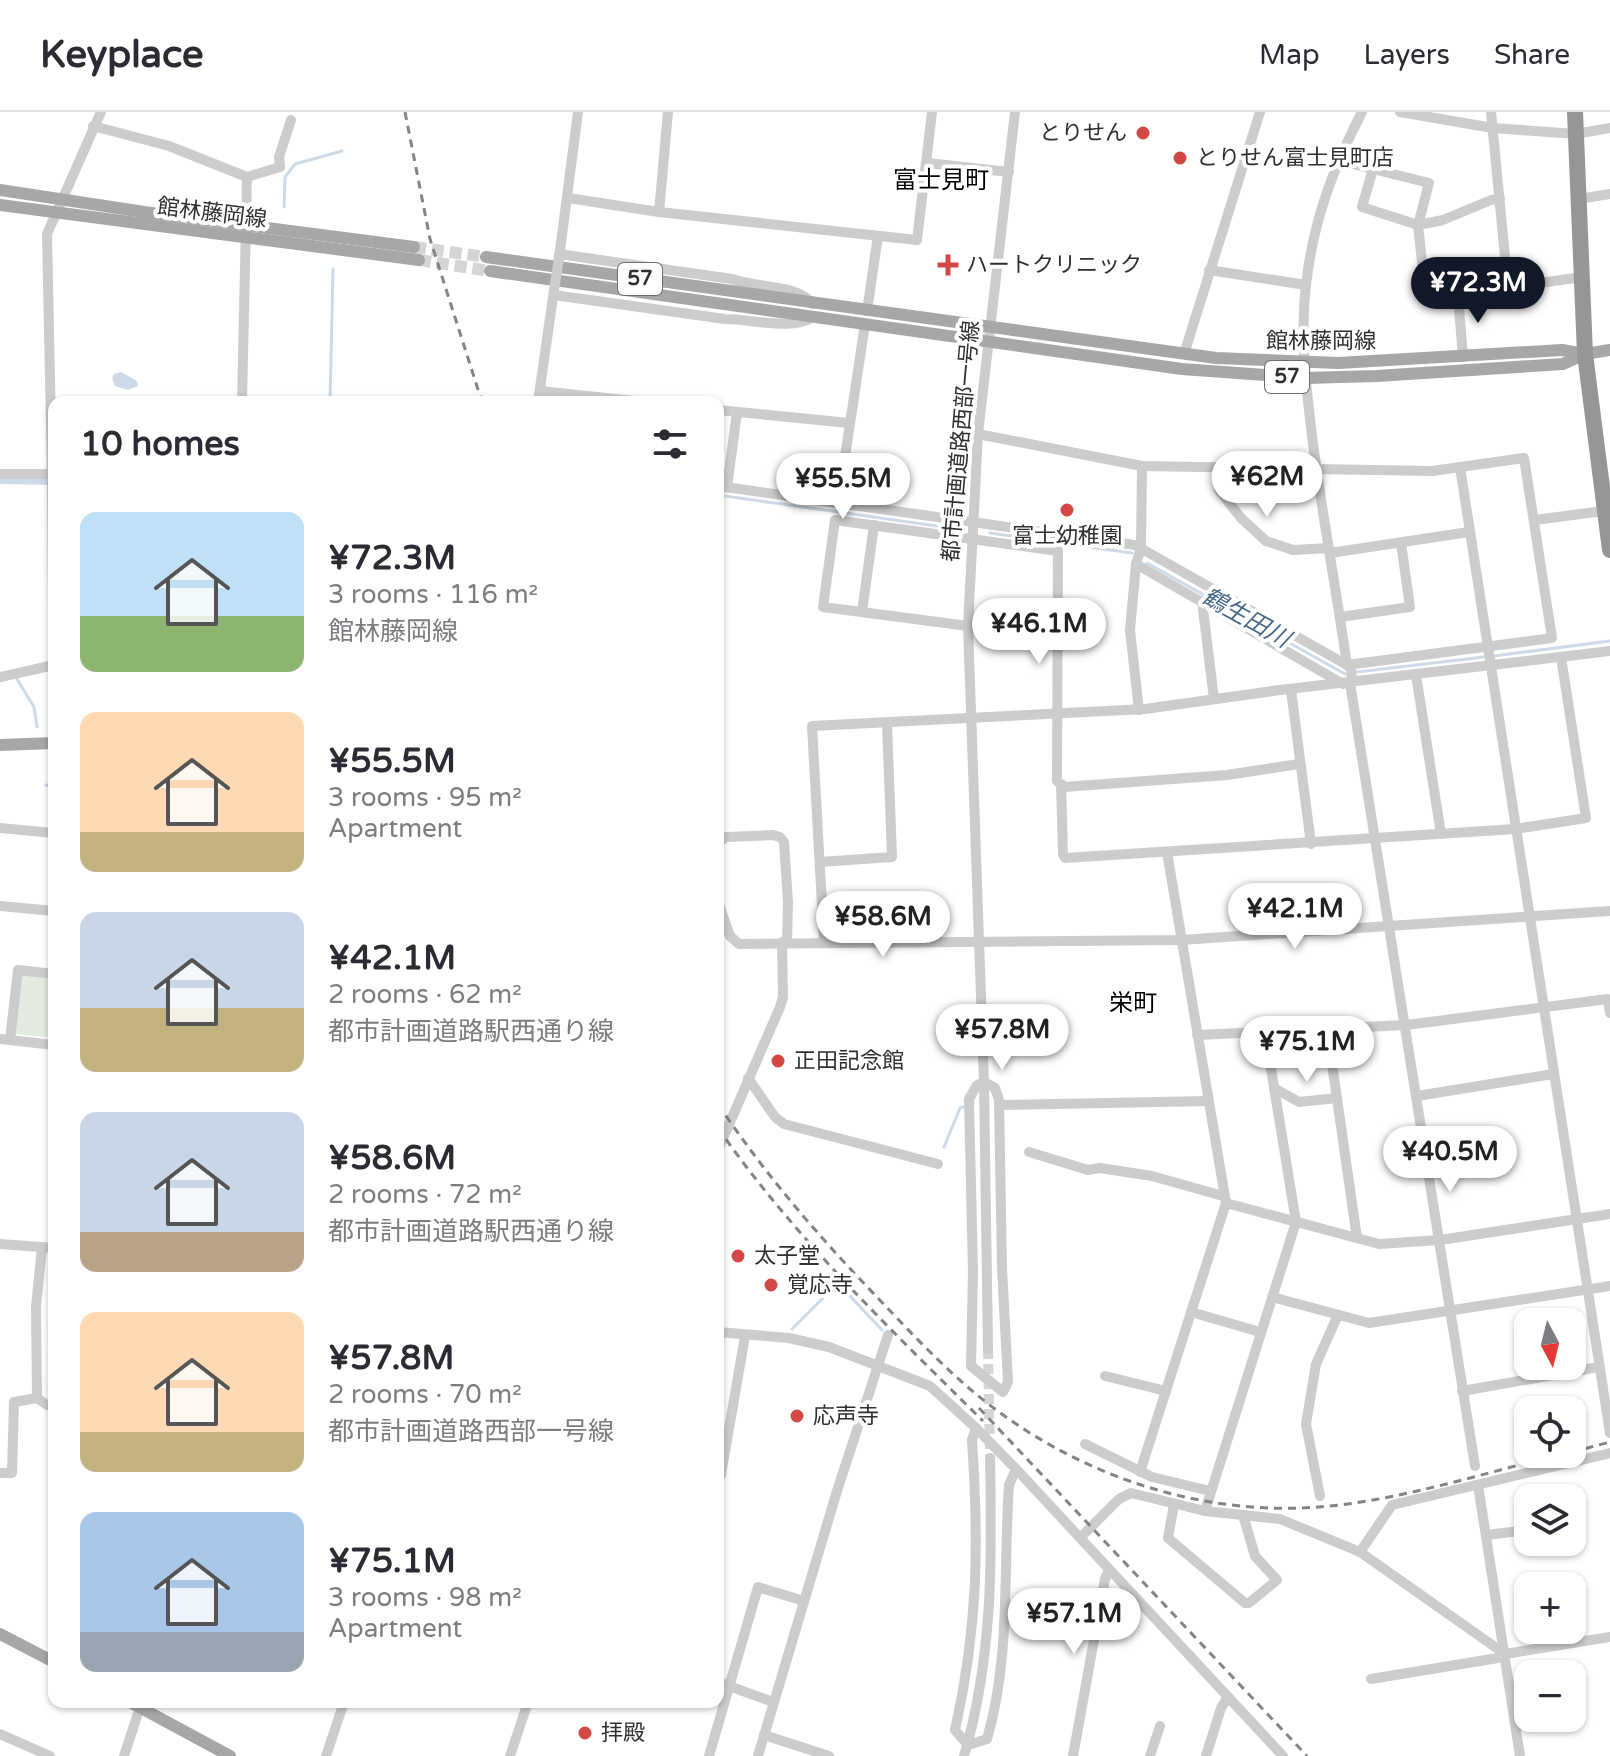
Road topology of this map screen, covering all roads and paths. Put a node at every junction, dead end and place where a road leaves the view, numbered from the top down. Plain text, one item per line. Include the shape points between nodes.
1 (101, 112) edge
2 (578, 112) edge
3 (668, 112) edge
4 (932, 112) edge
5 (1015, 112) edge
6 (1260, 112) edge
7 (1362, 112) edge
8 (1400, 112) edge
9 (1491, 112) edge
10 (1575, 112) edge
11 (291, 120) dead end
12 (93, 126) junction
13 (1493, 128) junction
14 (1610, 128) edge
15 (1576, 134) junction
16 (1337, 160) junction
17 (927, 163) junction
18 (1373, 169) junction
19 (1009, 172) junction
20 (247, 177) junction
21 (0, 190) edge
22 (1610, 194) edge
23 (568, 198) junction
24 (61, 199) junction
25 (1500, 199) junction
26 (1579, 199) junction
27 (0, 205) edge
28 (659, 212) junction
29 (55, 213) junction
30 (1418, 225) junction
31 (245, 231) junction
32 (878, 236) junction
33 (414, 247) tunnel mouth
34 (559, 256) junction
35 (486, 257) tunnel mouth
36 (419, 260) tunnel mouth
37 (1209, 270) junction
38 (490, 271) tunnel mouth
39 (1582, 277) junction
40 (1306, 285) junction
41 (1508, 288) junction
42 (554, 292) junction
43 (1458, 295) junction
44 (813, 310) junction
45 (866, 318) junction
46 (989, 334) junction
47 (1610, 350) edge
48 (1184, 354) junction
49 (1585, 354) junction
50 (1463, 357) junction
51 (1304, 363) junction
52 (1305, 378) junction
53 (50, 396) edge
54 (242, 396) edge
55 (539, 396) edge
56 (724, 411) edge
57 (737, 412) junction
58 (849, 423) junction
59 (978, 434) junction
60 (1602, 440) edge
61 (1142, 466) junction
62 (1218, 467) junction
63 (1460, 467) junction
64 (1316, 468) junction
65 (0, 474) edge
66 (724, 477) edge
67 (48, 482) edge
68 (724, 487) edge
69 (838, 503) junction
70 (1603, 511) junction
71 (1535, 520) junction
72 (972, 521) junction
73 (874, 525) junction
74 (1469, 532) junction
75 (971, 540) junction
76 (1401, 543) junction
77 (1141, 548) junction
78 (1329, 550) junction
79 (1610, 550) edge
80 (1136, 564) junction
81 (1202, 601) junction
82 (862, 612) junction
83 (1340, 617) junction
84 (968, 626) junction
85 (1487, 647) junction
86 (1610, 651) edge
87 (1561, 657) junction
88 (1347, 665) junction
89 (48, 666) edge
90 (1490, 666) junction
91 (1416, 675) junction
92 (0, 677) edge
93 (1348, 683) junction
94 (1291, 690) junction
95 (1214, 699) junction
96 (1139, 710) junction
97 (1056, 715) junction
98 (972, 720) junction
99 (887, 723) junction
100 (48, 743) edge
101 (0, 745) edge
102 (1299, 764) junction
103 (1061, 784) junction
104 (0, 828) edge
105 (1515, 829) junction
106 (48, 832) edge
107 (1441, 834) junction
108 (724, 838) edge
109 (1375, 838) junction
110 (1311, 844) junction
111 (1167, 852) junction
112 (820, 862) junction
113 (0, 906) edge
114 (48, 910) edge
115 (1610, 911) edge
116 (1529, 917) junction
117 (724, 920) edge
118 (1389, 928) junction
119 (1181, 940) junction
120 (824, 941) junction
121 (784, 942) junction
122 (978, 942) junction
123 (48, 973) edge
124 (1543, 1008) junction
125 (1610, 1013) edge
126 (1406, 1025) junction
127 (1327, 1029) junction
128 (1265, 1032) junction
129 (1197, 1035) junction
130 (5, 1039) edge
131 (48, 1044) edge
132 (1553, 1074) junction
133 (748, 1078) junction
134 (984, 1082) junction
135 (1274, 1088) junction
136 (1417, 1096) junction
137 (1337, 1098) junction
138 (1208, 1101) junction
139 (999, 1105) junction
140 (724, 1136) edge
141 (1029, 1152) dead end
142 (938, 1164) dead end
143 (1224, 1200) junction
144 (1610, 1214) edge
145 (1577, 1219) junction
146 (1296, 1222) junction
147 (1357, 1238) junction
148 (1440, 1240) junction
149 (0, 1244) edge
150 (42, 1247) junction
151 (48, 1248) edge
152 (1610, 1286) edge
153 (1588, 1289) junction
154 (1272, 1297) junction
155 (1449, 1310) junction
156 (1191, 1312) junction
157 (1338, 1315) junction
158 (1260, 1332) junction
159 (724, 1333) edge
160 (888, 1335) dead end
161 (745, 1336) junction
162 (988, 1349) tunnel mouth
163 (879, 1366) junction
164 (1599, 1367) junction
165 (1105, 1376) dead end
166 (1166, 1391) junction
167 (1462, 1391) junction
168 (37, 1398) junction
169 (48, 1405) edge
170 (976, 1428) junction
171 (1610, 1433) edge
172 (1085, 1444) dead end
173 (1610, 1453) edge
174 (724, 1458) edge
175 (990, 1458) tunnel mouth
176 (1475, 1466) dead end
177 (1016, 1469) junction
178 (1140, 1472) junction
179 (0, 1473) edge
180 (1478, 1485) junction
181 (1210, 1491) junction
182 (1320, 1496) dead end
183 (1174, 1504) junction
184 (1205, 1511) junction
185 (1243, 1515) junction
186 (1514, 1532) edge
187 (1486, 1535) junction
188 (1081, 1537) junction
189 (1360, 1552) junction
190 (1109, 1570) junction
191 (804, 1601) junction
192 (0, 1634) edge
193 (1610, 1637) edge
194 (1505, 1654) junction
195 (48, 1659) edge
196 (1371, 1679) dead end
197 (724, 1684) edge
198 (730, 1685) junction
199 (1228, 1697) junction
200 (773, 1702) junction
201 (724, 1705) edge
202 (134, 1708) edge
203 (142, 1708) edge
204 (342, 1708) edge
205 (526, 1708) edge
206 (723, 1708) edge
207 (1160, 1726) dead end
208 (0, 1734) edge
209 (764, 1735) junction
210 (966, 1750) edge
211 (50, 1756) edge
212 (124, 1756) edge
213 (230, 1756) edge
214 (326, 1756) edge
215 (510, 1756) edge
216 (709, 1756) edge
217 (758, 1756) edge
218 (829, 1756) edge
219 (1073, 1756) edge
220 (1150, 1756) edge
221 (1206, 1756) edge
222 (1283, 1756) edge
223 (1520, 1756) edge

1 - 12 street
2 - 23 street
3 - 28 street
4 - 17 street
5 - 19 street, 都市計画道路西部一号線
6 - 37 street
7 - 16 street
8 - 13 street
9 - 13 street
10 - 15 highway
11 - 20 street via 280,167
12 - 20 street via 169,146
12 - 24 street
13 - 15 street
13 - 25 street
14 - 15 street
15 - 26 highway
16 - 18 street
16 - 40 street via 1319,215
17 - 19 street
17 - 32 street via 917,240
18 - 30 street via 1362,207
18 - 30 street via 1429,183
19 - 46 street, 都市計画道路西部一号線
20 - 31 street
21 - 24 main road, 館林藤岡線
22 - 26 street
23 - 28 street
23 - 34 street
24 - 29 street
24 - 31 main road, 館林藤岡線
25 - 30 street
25 - 41 street
26 - 39 highway
27 - 29 main road, 館林藤岡線
28 - 32 street
29 - 31 main road, 館林藤岡線
29 - 53 street via 47,234
30 - 43 street via 1426,299
31 - 33 main road, 館林藤岡線
31 - 36 main road, 館林藤岡線
31 - 54 street
32 - 45 street
34 - 42 street, bridge
34 - 44 street via 801,293
35 - 44 main road, 館林藤岡線 / 57
37 - 40 street
37 - 48 street
38 - 44 main road, 館林藤岡線 / 57
39 - 41 street
39 - 49 highway
40 - 51 street
41 - 43 street
42 - 44 street via 791,325
42 - 55 street
43 - 50 street
44 - 45 main road, 館林藤岡線 / 57
45 - 46 main road, 館林藤岡線 / 57
45 - 58 street
46 - 48 main road, 館林藤岡線 / 57
46 - 52 main road, 館林藤岡線 / 57 via 1182,369
46 - 59 street, 都市計画道路西部一号線
47 - 49 main road
48 - 51 main road, 館林藤岡線 / 57
49 - 50 main road, 館林藤岡線 / 57 via 1562,350
49 - 52 main road, 館林藤岡線 / 57 via 1563,364
49 - 60 highway
50 - 51 main road, 館林藤岡線 / 57
51 - 52 street
52 - 64 street
56 - 57 street
57 - 58 street
57 - 66 street
58 - 69 street
59 - 61 street
59 - 72 street, 都市計画道路西部一号線
60 - 70 highway
61 - 62 street
61 - 77 street
62 - 64 street
62 - 78 street via 1219,490 1266,541 1293,550
63 - 64 street
63 - 71 street via 1524,458
63 - 74 street
64 - 78 street
65 - 67 street
68 - 69 street
69 - 72 street
70 - 71 street
70 - 79 highway
71 - 85 street via 1552,638
72 - 75 street, 都市計画道路西部一号線
72 - 77 street
73 - 75 street
73 - 82 street
73 - 82 street via 835,520 823,607
74 - 76 street
74 - 85 street
75 - 84 street, 都市計画道路西部一号線
75 - 97 street via 1058,551
76 - 78 street
76 - 83 street via 1410,607
77 - 80 street
77 - 88 street
78 - 83 street
80 - 81 street
80 - 96 street via 1130,630
81 - 93 street
81 - 95 street
82 - 84 street
83 - 88 street
84 - 98 street, 都市計画道路西部一号線
85 - 88 street
85 - 90 street
86 - 87 street
87 - 90 street
87 - 105 street via 1586,818
88 - 93 street
89 - 92 street
90 - 91 street
90 - 105 street
91 - 93 street
91 - 107 street
93 - 94 street
93 - 109 street
94 - 95 street
94 - 102 street
95 - 96 street
96 - 97 street
97 - 98 street
97 - 103 street
98 - 99 street
98 - 122 street, 都市計画道路西部一号線
99 - 112 street via 892,857
99 - 112 street via 812,726
100 - 101 main road
102 - 103 street via 1227,775
102 - 110 street
103 - 111 street via 1065,858
104 - 106 street
105 - 107 street
105 - 116 street
107 - 109 street
108 - 121 street via 773,835 784,842
109 - 110 street
109 - 118 street
110 - 111 street
111 - 119 street
112 - 120 street
113 - 114 street
115 - 116 street
116 - 118 street
116 - 124 street
117 - 121 street via 739,944
118 - 119 street
118 - 126 street
119 - 122 street
119 - 129 street
120 - 121 street
120 - 122 street
121 - 133 street via 783,997
122 - 134 street, 都市計画道路西部一号線
123 - 130 street via 18,970
124 - 125 street via 1608,999
124 - 126 street
124 - 132 street
126 - 127 street
126 - 136 street
127 - 128 street
127 - 137 street
128 - 129 street
128 - 135 street
129 - 138 street
130 - 131 street
132 - 136 street
132 - 145 street
133 - 140 street
133 - 142 street via 784,1124
134 - 139 street via 998,1092
134 - 139 street via 969,1099 971,1366 1003,1392 1008,1382
134 - 162 street, 都市計画道路西部一号線
135 - 137 street via 1299,1102
135 - 146 street
136 - 148 street
137 - 147 street
138 - 139 street
138 - 143 street
141 - 143 street via 1088,1170 1152,1176
143 - 146 street
143 - 156 street
144 - 145 street
145 - 148 street
145 - 153 street
146 - 147 street
146 - 154 street
147 - 148 street via 1379,1244
148 - 155 street
149 - 150 street
150 - 151 street
150 - 168 street via 36,1307
152 - 153 street
153 - 155 street
153 - 164 street
154 - 157 street
154 - 158 street
155 - 157 street via 1369,1323
155 - 167 street
156 - 158 street
156 - 166 street
157 - 182 street via 1316,1364 1306,1424
158 - 181 street
159 - 161 street
160 - 163 street
161 - 163 street via 789,1338
161 - 174 street
163 - 170 street via 930,1386
163 - 191 street
164 - 167 street
164 - 171 street
165 - 166 street
166 - 178 street
167 - 176 street
168 - 169 street
168 - 179 street via 14,1402 12,1473
170 - 177 street
170 - 210 street via 976,1595 955,1730
172 - 178 street
173 - 180 street
175 - 210 street via 988,1625
177 - 188 street
177 - 210 street via 1009,1485 1005,1615 993,1717 987,1739
178 - 181 street
180 - 187 street
180 - 189 street via 1392,1505
181 - 184 street
183 - 184 street
183 - 185 street via 1168,1538 1249,1603 1277,1580 1255,1556
183 - 188 street via 1125,1495
184 - 185 street
185 - 189 street via 1280,1519
186 - 187 street
187 - 194 street
188 - 190 street
189 - 194 street
190 - 199 street
190 - 219 street
191 - 198 street via 758,1587
191 - 200 street
192 - 195 main road
193 - 194 street
194 - 196 street
194 - 223 street
197 - 198 street
198 - 200 street
198 - 201 street
199 - 221 street
199 - 222 street
200 - 209 street
202 - 212 street
203 - 213 main road
204 - 214 street
205 - 215 street
206 - 216 street
207 - 220 street
208 - 211 street
209 - 217 street
209 - 218 street

